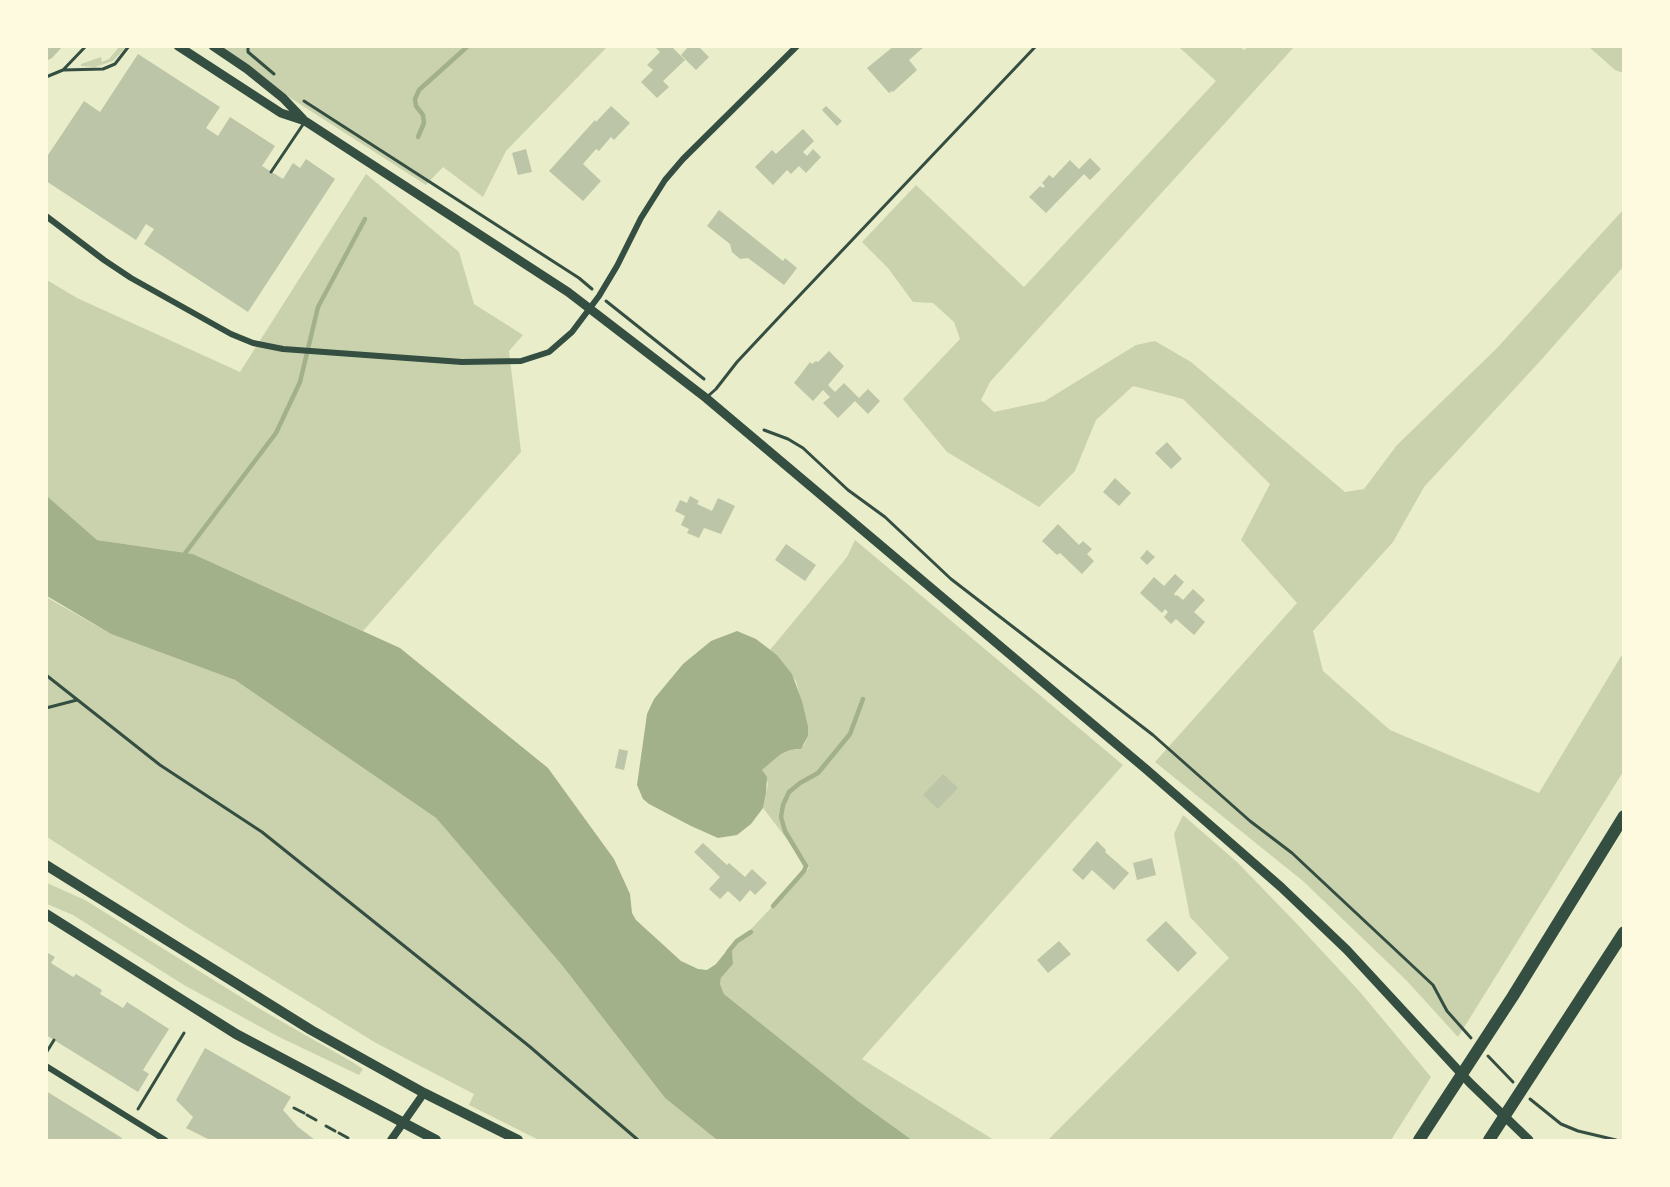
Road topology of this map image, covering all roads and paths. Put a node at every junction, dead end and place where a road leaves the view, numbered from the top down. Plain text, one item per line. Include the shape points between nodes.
1 (86, 46) edge
2 (129, 46) edge
3 (178, 46) edge
4 (213, 46) edge
5 (797, 46) edge
6 (1036, 46) edge
7 (63, 70) junction
8 (46, 77) edge
9 (305, 121) junction
10 (271, 172) dead end
11 (46, 216) edge
12 (590, 308) junction
13 (706, 398) junction
14 (46, 675) edge
15 (77, 700) junction
16 (46, 708) edge
17 (1623, 816) edge
18 (46, 865) edge
19 (46, 914) edge
20 (1623, 932) edge
21 (184, 1033) dead end
22 (54, 1040) dead end
23 (46, 1053) edge
24 (46, 1066) edge
25 (424, 1093) junction
26 (294, 1108) dead end
27 (138, 1109) dead end
28 (316, 1120) dead end
29 (403, 1123) junction
30 (326, 1126) dead end
31 (348, 1138) dead end
32 (160, 1139) edge
33 (391, 1140) edge
34 (436, 1140) edge
35 (518, 1140) edge
36 (638, 1140) edge
37 (1419, 1140) edge
38 (1489, 1140) edge
39 (1529, 1140) edge

1 - 7 path
2 - 7 path via 115,64 104,69
3 - 9 main road via 281,113
4 - 9 main road via 284,98
5 - 12 street via 665,180
6 - 13 lane
7 - 8 path
9 - 10 lane
9 - 12 main road
11 - 12 street via 104,260 154,291 231,334 283,349 462,362 521,362 549,352 572,332
12 - 13 main road
13 - 39 main road via 1281,887 1347,950 1470,1083
14 - 15 path
15 - 16 path
15 - 36 path via 160,765 262,832 529,1046
17 - 37 highway
18 - 25 main road via 255,997
19 - 29 main road via 236,1034
20 - 38 highway
21 - 27 path
22 - 23 path
24 - 32 street
25 - 29 street
25 - 35 main road
26 - 28 path
29 - 33 street
29 - 34 main road
30 - 31 path

